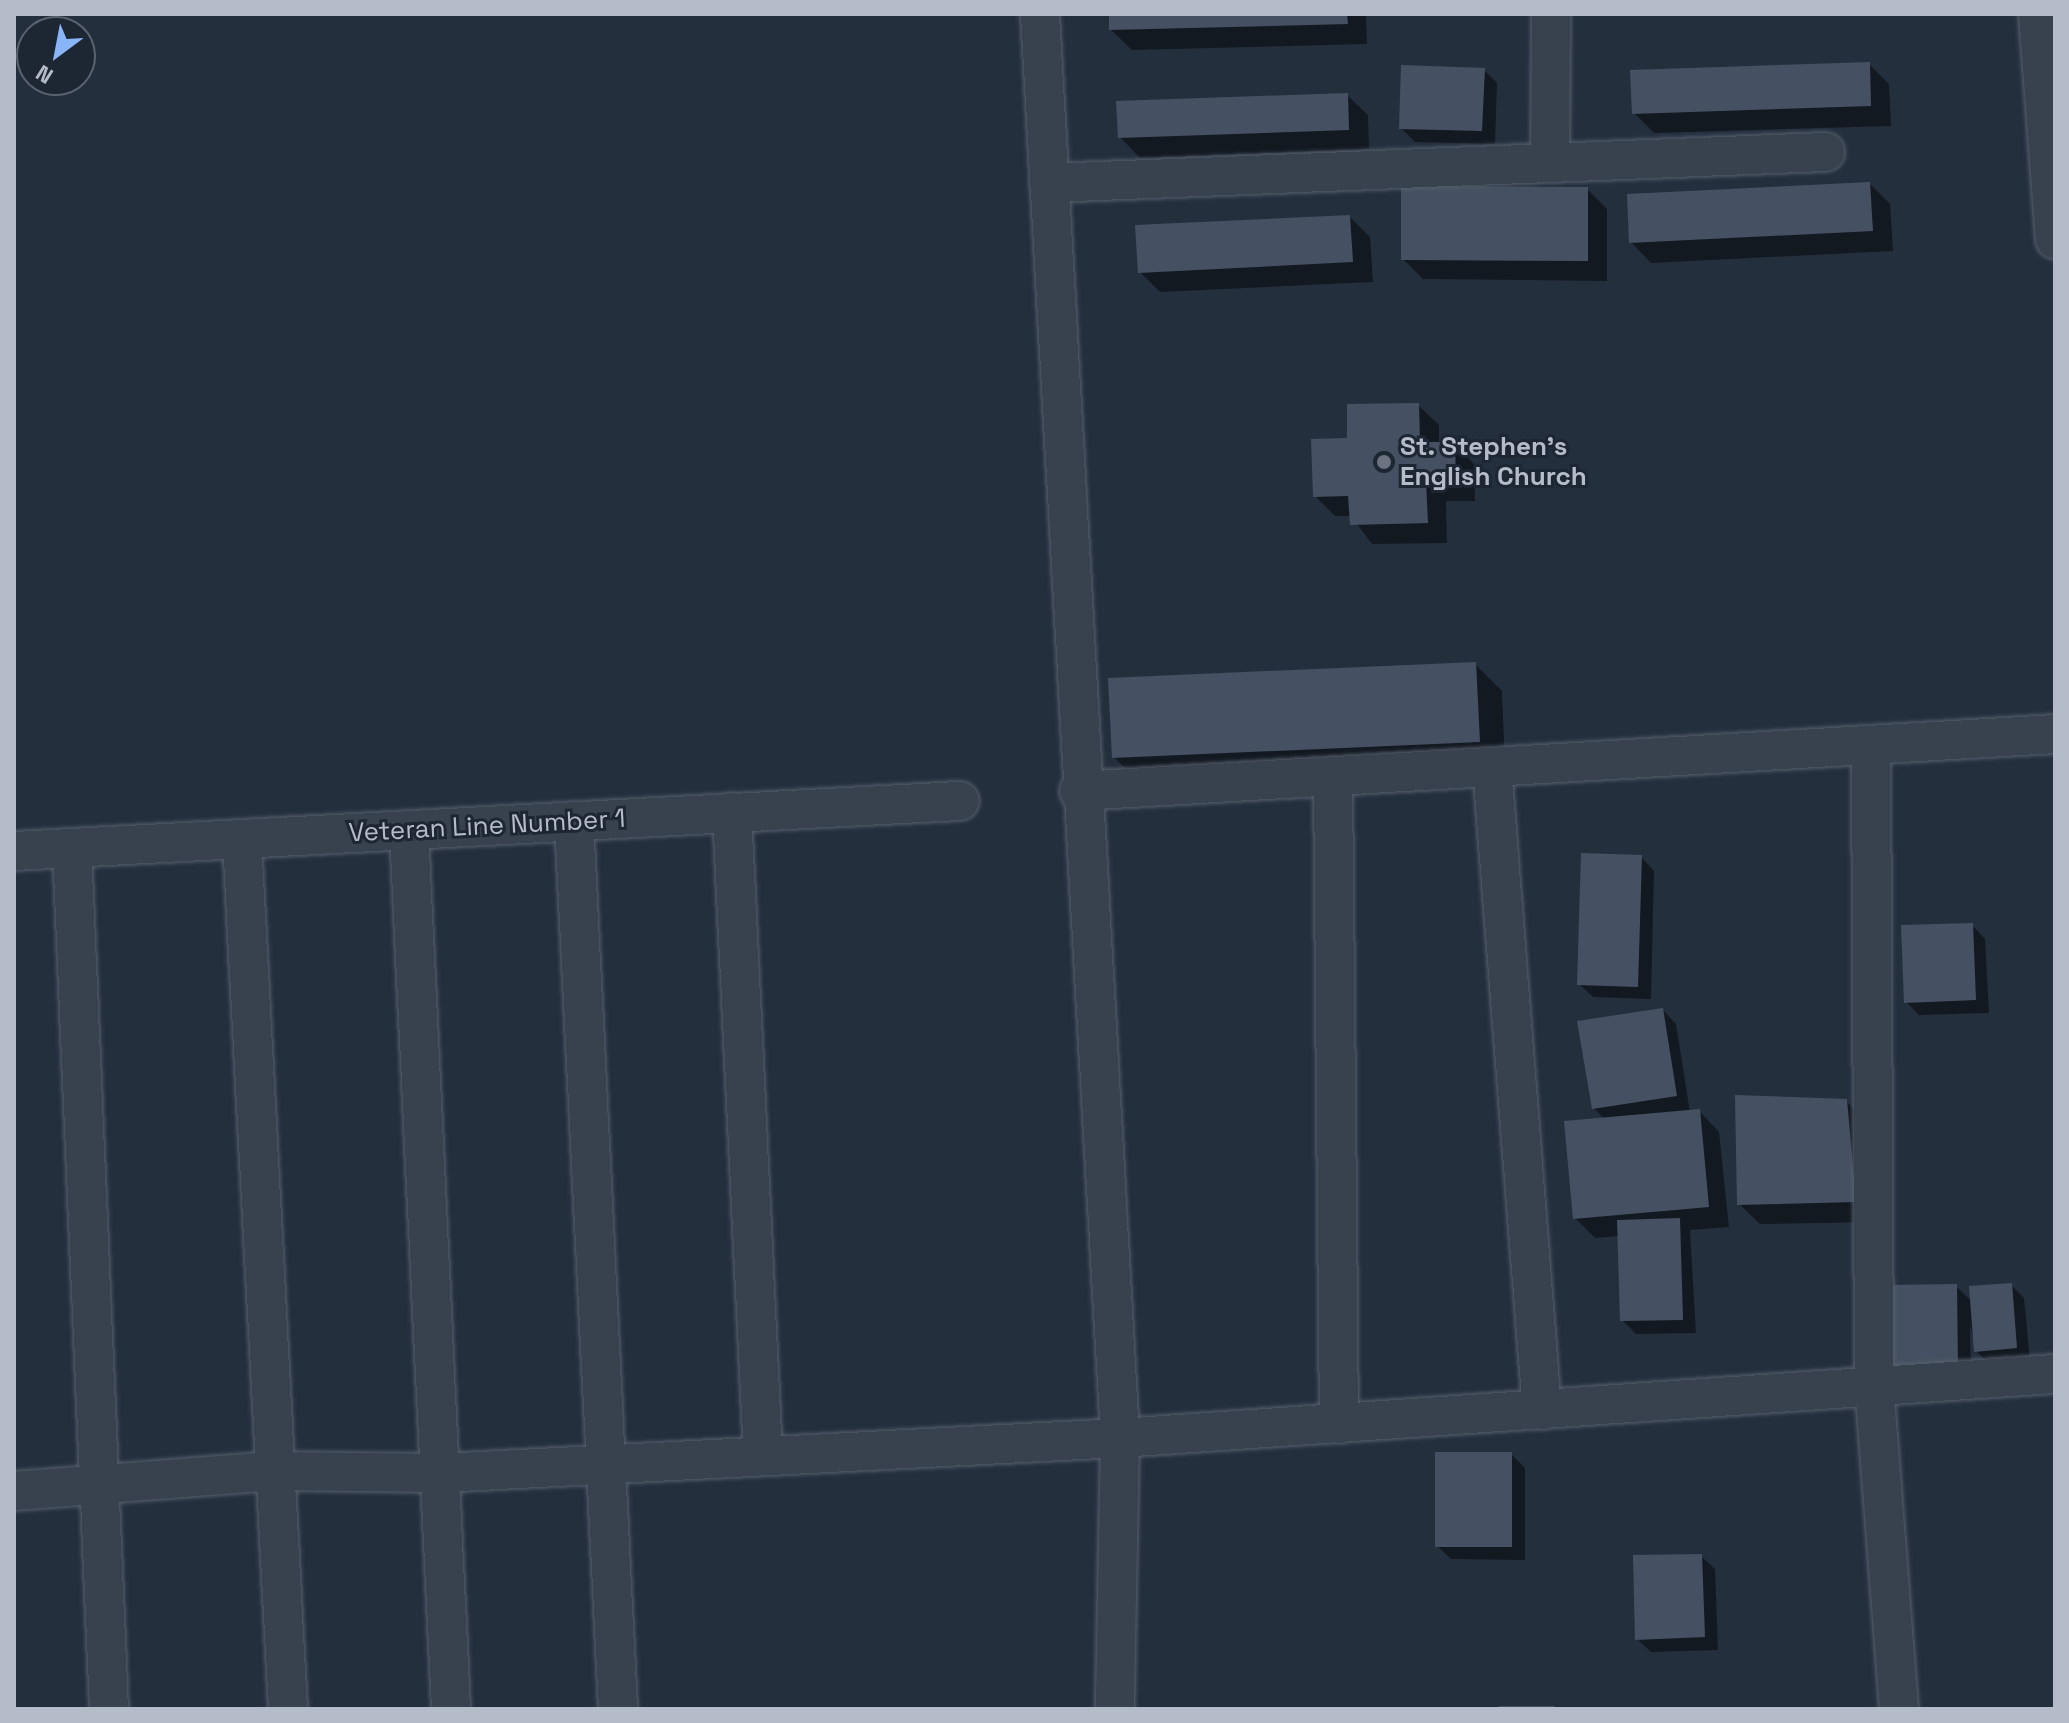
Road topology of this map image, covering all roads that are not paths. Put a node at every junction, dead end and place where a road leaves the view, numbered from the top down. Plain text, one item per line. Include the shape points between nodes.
1 (1040, 14) edge
2 (1551, 14) edge
3 (2038, 14) edge
4 (1825, 152) dead end
5 (1550, 163) junction
6 (1049, 183) junction
7 (2055, 239) edge
8 (2055, 734) edge
9 (1871, 745) junction
10 (1492, 767) junction
11 (1333, 777) junction
12 (1079, 791) junction
13 (960, 801) dead end
14 (732, 812) junction
15 (574, 821) junction
16 (409, 831) junction
17 (242, 840) junction
18 (72, 848) junction
19 (14, 851) edge
20 (2055, 1374) edge
21 (1874, 1384) junction
22 (1542, 1410) junction
23 (1339, 1424) junction
24 (1120, 1438) junction
25 (763, 1455) junction
26 (604, 1463) junction
27 (273, 1471) junction
28 (441, 1473) junction
29 (104, 1488) junction
30 (14, 1491) edge
31 (109, 1709) edge
32 (288, 1709) edge
33 (451, 1709) edge
34 (618, 1709) edge
35 (1115, 1709) edge
36 (1899, 1709) edge

1 - 6 street
2 - 5 street
3 - 7 street
4 - 5 street
5 - 6 street
6 - 12 street
8 - 9 street
9 - 10 street
9 - 21 street
10 - 11 street
10 - 22 street
11 - 12 street
11 - 23 street
12 - 24 street
13 - 14 street, Veteran Line Number 1
14 - 15 street, Veteran Line Number 1
14 - 25 street
15 - 16 street, Veteran Line Number 1
15 - 26 street
16 - 17 street, Veteran Line Number 1
16 - 28 street
17 - 18 street, Veteran Line Number 1
17 - 27 street
18 - 19 street, Veteran Line Number 1
18 - 29 street
20 - 21 street
21 - 22 street
21 - 36 street
22 - 23 street
23 - 24 street
24 - 25 street
24 - 35 street
25 - 26 street
26 - 28 street
26 - 34 street
27 - 28 street
27 - 29 street
27 - 32 street
28 - 33 street
29 - 30 street
29 - 31 street

